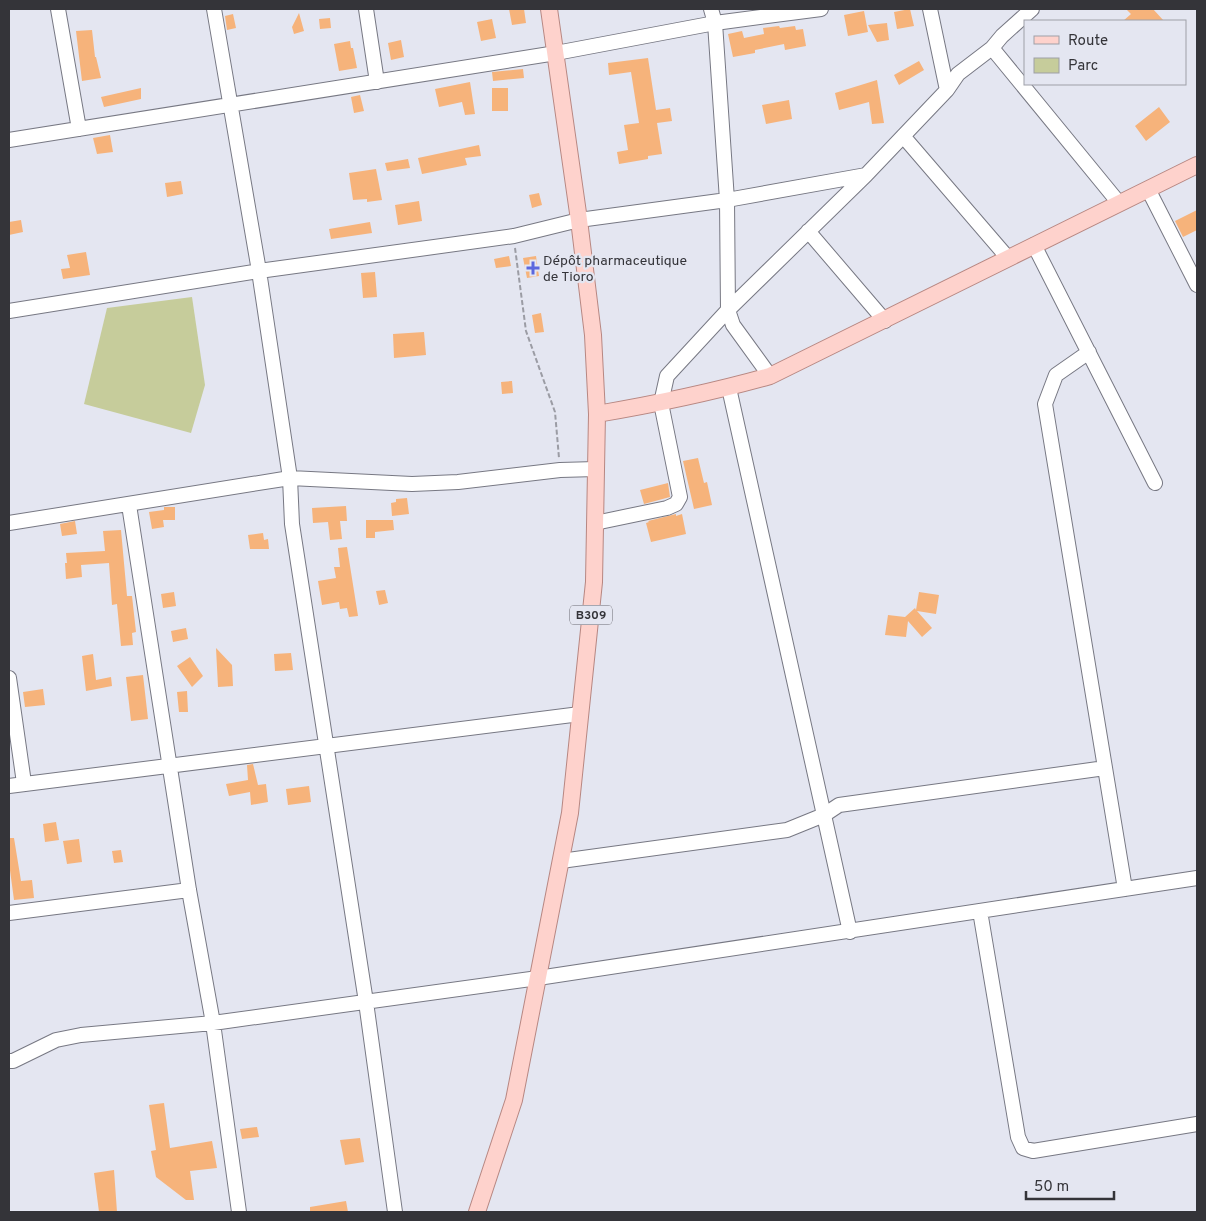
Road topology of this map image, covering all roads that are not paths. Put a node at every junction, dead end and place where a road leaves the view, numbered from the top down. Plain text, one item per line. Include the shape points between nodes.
1 (58, 9) edge
2 (214, 9) edge
3 (366, 9) edge
4 (549, 9) edge
5 (711, 9) edge
6 (821, 9) edge
7 (930, 9) edge
8 (1032, 9) edge
9 (714, 24) junction
10 (992, 48) junction
11 (556, 54) junction
12 (377, 82) junction
13 (947, 90) junction
14 (230, 106) junction
15 (79, 129) junction
16 (903, 136) junction
17 (9, 140) edge
18 (1197, 165) edge
19 (866, 175) junction
20 (1148, 189) junction
21 (727, 200) junction
22 (1119, 203) junction
23 (579, 220) junction
24 (808, 231) junction
25 (1034, 245) junction
26 (1008, 258) junction
27 (259, 272) junction
28 (1197, 285) edge
29 (728, 310) junction
30 (9, 311) edge
31 (885, 321) junction
32 (1089, 352) junction
33 (770, 376) junction
34 (729, 388) junction
35 (661, 403) junction
36 (598, 414) junction
37 (596, 469) junction
38 (290, 478) junction
39 (1155, 483) dead end
40 (128, 505) junction
41 (9, 523) edge
42 (595, 523) junction
43 (9, 678) edge
44 (580, 714) junction
45 (325, 746) junction
46 (169, 765) junction
47 (1105, 768) junction
48 (24, 783) junction
49 (9, 786) edge
50 (824, 815) junction
51 (561, 861) junction
52 (1197, 878) edge
53 (1124, 889) junction
54 (189, 890) junction
55 (980, 911) junction
56 (9, 913) edge
57 (850, 932) junction
58 (538, 978) junction
59 (366, 1002) junction
60 (213, 1022) junction
61 (9, 1061) edge
62 (1197, 1124) edge
63 (239, 1212) edge
64 (395, 1212) edge
65 (477, 1212) edge

1 - 15 street
2 - 14 street
3 - 12 street
4 - 11 main road, B309
5 - 9 street
6 - 9 street
7 - 13 street
8 - 10 street
9 - 11 street
9 - 21 street
10 - 13 street via 958,74
10 - 22 street
11 - 12 street
11 - 23 main road, B309
12 - 14 street
13 - 16 street
14 - 15 street
14 - 27 street
15 - 17 street
16 - 19 street
16 - 26 street
18 - 20 main road
19 - 21 street
19 - 24 street
20 - 22 main road
20 - 28 street
21 - 23 street
21 - 29 street
22 - 25 main road
23 - 27 street via 514,236
23 - 36 main road, B309 via 593,335
24 - 29 street
24 - 31 street
25 - 26 main road
25 - 32 street
26 - 31 main road
27 - 30 street
27 - 38 street
29 - 33 street via 733,325
29 - 35 street via 667,376
31 - 33 main road
32 - 39 street
32 - 47 street via 1056,375 1045,404
33 - 34 main road
34 - 35 main road
34 - 50 street
35 - 36 main road
35 - 42 street via 680,496 676,504
36 - 37 main road, B309
37 - 38 street via 412,484
37 - 42 main road, B309
38 - 40 street
38 - 45 street via 292,524
40 - 41 street
40 - 46 street
42 - 44 main road, B309 via 594,582
43 - 48 street
44 - 45 street
44 - 51 main road, B309 via 570,813
45 - 46 street
45 - 59 street
46 - 48 street
46 - 54 street
47 - 50 street via 839,805
47 - 53 street
48 - 49 street
50 - 51 street via 787,830
50 - 57 street
51 - 58 main road, B309
52 - 53 street
53 - 55 street
54 - 56 street
54 - 60 street
55 - 57 street
55 - 62 street via 1022,1148 1033,1151
57 - 58 street
58 - 59 street
58 - 65 main road, B309 via 514,1100
59 - 60 street
59 - 64 street
60 - 61 street via 81,1035 56,1040
60 - 63 street

